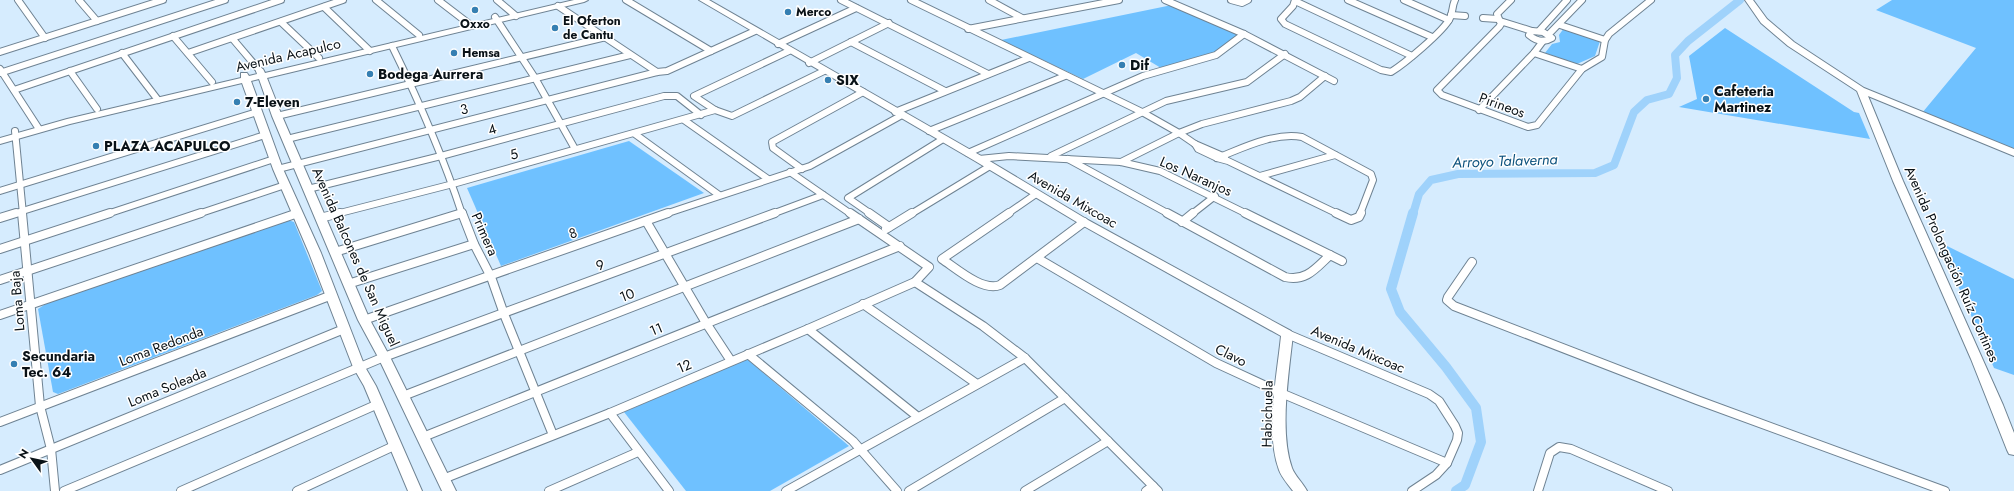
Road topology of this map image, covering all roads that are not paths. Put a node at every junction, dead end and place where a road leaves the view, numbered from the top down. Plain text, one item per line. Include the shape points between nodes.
1 (18, 0) edge
2 (79, 0) edge
3 (141, 0) edge
4 (163, 0) edge
5 (225, 0) edge
6 (263, 0) edge
7 (281, 0) edge
8 (343, 0) edge
9 (376, 0) edge
10 (438, 0) edge
11 (497, 0) edge
12 (584, 0) edge
13 (626, 0) edge
14 (703, 0) edge
15 (841, 0) edge
16 (911, 0) edge
17 (989, 0) edge
18 (1120, 0) edge
19 (1165, 0) edge
20 (1231, 0) edge
21 (1248, 0) edge
22 (1295, 0) edge
23 (1348, 0) edge
24 (1404, 0) edge
25 (1455, 0) edge
26 (1511, 0) edge
27 (1567, 0) edge
28 (1582, 0) edge
29 (1651, 0) edge
30 (1749, 0) edge
31 (561, 2) edge
32 (146, 5) junction
33 (268, 5) junction
34 (324, 7) junction
35 (856, 8) junction
36 (514, 14) junction
37 (1465, 16) dead end
38 (1022, 18) junction
39 (1450, 18) junction
40 (1483, 18) dead end
41 (496, 19) junction
42 (1499, 20) junction
43 (97, 21) junction
44 (281, 22) junction
45 (468, 23) junction
46 (889, 24) junction
47 (1560, 25) junction
48 (968, 29) junction
49 (755, 31) junction
50 (1532, 31) junction
51 (1539, 31) junction
52 (1244, 34) junction
53 (1549, 34) junction
54 (419, 35) junction
55 (173, 36) junction
56 (606, 37) junction
57 (1432, 37) junction
58 (45, 38) junction
59 (232, 38) junction
60 (1605, 40) junction
61 (1542, 41) junction
62 (851, 42) junction
63 (778, 44) junction
64 (392, 46) junction
65 (369, 49) junction
66 (711, 51) junction
67 (789, 51) junction
68 (0, 52) edge
69 (122, 53) junction
70 (188, 53) junction
71 (1534, 53) junction
72 (1285, 54) junction
73 (630, 55) junction
74 (1412, 56) junction
75 (319, 58) junction
76 (522, 58) junction
77 (1029, 58) junction
78 (809, 63) junction
79 (1582, 69) junction
80 (70, 70) junction
81 (824, 70) junction
82 (1, 71) edge
83 (657, 72) junction
84 (260, 74) junction
85 (988, 74) junction
86 (1066, 76) junction
87 (1325, 76) junction
88 (244, 78) junction
89 (535, 78) junction
90 (1334, 81) dead end
91 (212, 82) junction
92 (411, 85) junction
93 (14, 90) junction
94 (1861, 90) junction
95 (945, 91) junction
96 (863, 92) junction
97 (1102, 94) junction
98 (156, 98) junction
99 (548, 100) junction
100 (419, 107) junction
101 (98, 109) junction
102 (715, 110) junction
103 (1480, 110) junction
104 (257, 112) junction
105 (1142, 112) junction
106 (898, 113) junction
107 (701, 115) junction
108 (277, 116) junction
109 (684, 120) junction
110 (560, 123) junction
111 (38, 127) junction
112 (430, 131) junction
113 (929, 131) junction
114 (15, 133) junction
115 (1179, 133) junction
116 (635, 134) junction
117 (0, 135) edge
118 (266, 135) junction
119 (287, 139) junction
120 (942, 139) junction
121 (0, 141) edge
122 (1195, 144) junction
123 (575, 149) junction
124 (968, 153) junction
125 (2014, 153) edge
126 (1335, 155) junction
127 (441, 156) junction
128 (1049, 157) junction
129 (1066, 158) junction
130 (1226, 158) junction
131 (979, 159) junction
132 (1121, 162) junction
133 (297, 163) junction
134 (276, 164) junction
135 (990, 166) junction
136 (802, 169) junction
137 (790, 172) junction
138 (1260, 176) junction
139 (768, 179) junction
140 (453, 184) junction
141 (20, 185) junction
142 (285, 185) junction
143 (308, 189) junction
144 (0, 191) edge
145 (1036, 194) junction
146 (719, 195) junction
147 (823, 195) junction
148 (1215, 196) junction
149 (21, 212) junction
150 (298, 213) junction
151 (462, 213) junction
152 (0, 218) edge
153 (320, 218) junction
154 (860, 219) junction
155 (646, 221) junction
156 (1084, 222) junction
157 (1182, 222) junction
158 (889, 227) junction
159 (880, 233) junction
160 (26, 241) junction
161 (474, 244) junction
162 (900, 246) junction
163 (0, 249) edge
164 (335, 252) junction
165 (667, 254) junction
166 (1330, 255) junction
167 (1037, 258) junction
168 (1342, 261) dead end
169 (1472, 262) dead end
170 (27, 271) junction
171 (491, 277) junction
172 (0, 280) edge
173 (915, 282) junction
174 (348, 284) junction
175 (685, 287) junction
176 (332, 295) junction
177 (863, 304) junction
178 (30, 305) junction
179 (504, 314) junction
180 (0, 315) edge
181 (364, 320) junction
182 (706, 323) junction
183 (344, 329) junction
184 (808, 329) junction
185 (1287, 334) junction
186 (520, 351) junction
187 (748, 354) junction
188 (384, 357) junction
189 (1025, 358) junction
190 (731, 361) junction
191 (359, 367) junction
192 (977, 384) junction
193 (536, 390) junction
194 (1282, 393) junction
195 (403, 396) junction
196 (1065, 398) junction
197 (378, 404) junction
198 (40, 406) junction
199 (610, 413) junction
200 (918, 417) junction
201 (0, 422) edge
202 (553, 435) junction
203 (423, 437) junction
204 (1108, 441) junction
205 (396, 445) junction
206 (51, 449) junction
207 (862, 449) junction
208 (2014, 450) edge
209 (638, 452) junction
210 (1448, 463) junction
211 (0, 470) edge
212 (443, 479) junction
213 (1650, 488) edge
214 (1152, 489) edge
215 (55, 491) edge
216 (64, 491) edge
217 (181, 491) edge
218 (297, 491) edge
219 (415, 491) edge
220 (449, 491) edge
221 (550, 491) edge
222 (669, 491) edge
223 (786, 491) edge
224 (897, 491) edge
225 (909, 491) edge
226 (1025, 491) edge
227 (1300, 491) edge
228 (1412, 491) edge
229 (1538, 491) edge
230 (1668, 491) edge
231 (1945, 491) edge

1 - 58 street
2 - 43 street
3 - 32 street
4 - 32 street
5 - 82 street
6 - 33 street
7 - 33 street
8 - 34 street
9 - 54 street
10 - 45 street
11 - 36 street
12 - 31 street, Avenida Acapulco
13 - 66 street
14 - 49 street, Avenida Mixcoac
15 - 35 street
16 - 48 street
17 - 38 street
18 - 38 street
19 - 52 street
20 - 21 street via 1242,3
22 - 74 street
22 - 74 street via 1281,21 1381,70 1395,71
23 - 57 street
24 - 39 street
25 - 39 street
26 - 42 street, Pirineos via 1496,14
27 - 51 street
28 - 47 street
29 - 60 street, Pirineos via 1619,25
30 - 94 street via 1757,14 1800,51
31 - 36 street, Avenida Acapulco
31 - 56 street
32 - 43 street
33 - 55 street
34 - 44 street
34 - 65 street
35 - 46 street
35 - 63 street
36 - 41 street, Avenida Acapulco
37 - 39 street
38 - 48 street
39 - 57 street
40 - 42 street
41 - 45 street, Avenida Acapulco
41 - 64 street, Avenida Acapulco
41 - 76 street
42 - 50 street
42 - 103 street, Pirineos via 1499,27 1437,90 1442,95
43 - 58 street
44 - 59 street
44 - 75 street
45 - 54 street, Avenida Acapulco
46 - 62 street
46 - 85 street
47 - 53 street
47 - 60 street
48 - 77 street
49 - 63 street, Avenida Mixcoac
49 - 66 street, 3
50 - 51 street
50 - 61 street via 1530,37
51 - 53 street
52 - 72 street
52 - 97 street via 1216,55 1160,70
53 - 61 street via 1551,40
54 - 65 street, Avenida Acapulco
55 - 69 street
55 - 70 street
56 - 73 street
56 - 76 street
57 - 74 street
58 - 68 street
59 - 70 street
59 - 84 street
60 - 79 street, Pirineos via 1602,57
61 - 71 street
62 - 78 street
62 - 95 street
63 - 67 street, Avenida Mixcoac
64 - 65 street, Avenida Acapulco
64 - 92 street, Primera
65 - 75 street, Avenida Acapulco
65 - 84 street, Avenida Acapulco
66 - 83 street, 3 via 673,69
67 - 78 street, Avenida Mixcoac
67 - 102 street via 694,96
69 - 80 street
69 - 98 street
70 - 91 street
71 - 79 street
71 - 103 street
72 - 87 street
72 - 105 street via 1247,82 1166,101
73 - 83 street
73 - 89 street
75 - 84 street, Avenida Acapulco
76 - 89 street
76 - 92 street
77 - 85 street, 8
77 - 86 street
78 - 81 street, Avenida Mixcoac
79 - 103 street, Pirineos via 1533,127 1522,126
80 - 93 street
80 - 101 street
81 - 96 street, Avenida Mixcoac
81 - 102 street via 736,115 728,116
82 - 93 street
83 - 99 street, 3
84 - 88 street, Avenida Acapulco
84 - 108 street, Avenida Balcones de San Miguel
85 - 95 street, 8
86 - 97 street
86 - 113 street
87 - 90 street
87 - 115 street via 1300,97 1291,101 1202,124
88 - 91 street, Avenida Acapulco
88 - 98 street, Avenida Acapulco
88 - 104 street
89 - 99 street
89 - 100 street
91 - 98 street, Avenida Acapulco
92 - 100 street, Primera
92 - 108 street
93 - 111 street
94 - 125 street
94 - 208 street, Avenida Prolongación Ruíz Cortines via 1889,163 1986,377
95 - 106 street, 8
96 - 106 street, Avenida Mixcoac
96 - 136 street via 776,140 772,145
97 - 105 street
97 - 124 street
98 - 101 street, Avenida Acapulco
98 - 111 street, Avenida Acapulco
99 - 110 street
99 - 112 street, 3
100 - 112 street, Primera
100 - 119 street
101 - 111 street, Avenida Acapulco
102 - 107 street, 5
104 - 118 street
104 - 141 street
105 - 115 street
105 - 128 street
106 - 113 street, Avenida Mixcoac
106 - 136 street, 8 via 823,160
107 - 109 street, 5
107 - 110 street, 4 via 673,95
108 - 119 street, Avenida Balcones de San Miguel
109 - 116 street, 5
109 - 139 street
110 - 123 street
110 - 127 street, 4
111 - 114 street, Avenida Acapulco
112 - 127 street, Primera
112 - 133 street, 3
113 - 120 street, Avenida Mixcoac
114 - 117 street, Avenida Acapulco
114 - 121 street, Avenida Acapulco
114 - 141 street, Loma Baja
115 - 122 street
115 - 132 street
116 - 123 street, 5
116 - 146 street
118 - 134 street
118 - 149 street
119 - 133 street, Avenida Balcones de San Miguel
120 - 124 street, Avenida Mixcoac
120 - 158 street via 848,198
122 - 130 street
122 - 130 street via 1198,149 1217,158
123 - 140 street, 5
124 - 131 street, Avenida Mixcoac
126 - 130 street via 1293,134 1242,148
126 - 138 street
126 - 138 street via 1373,177 1362,212 1356,219 1346,218
127 - 140 street, Primera
127 - 143 street, 4
128 - 129 street, Los Naranjos
128 - 131 street, Los Naranjos via 1009,156
129 - 132 street, Los Naranjos
129 - 157 street
130 - 138 street
131 - 135 street, Avenida Mixcoac
132 - 148 street, Los Naranjos via 1160,171
133 - 134 street, 3
133 - 143 street, Avenida Balcones de San Miguel
134 - 142 street
134 - 160 street, 3
135 - 145 street, Avenida Mixcoac
135 - 158 street
136 - 137 street, 8
137 - 139 street, 8
137 - 147 street
139 - 146 street, 8
140 - 151 street, Primera
140 - 153 street, 5
141 - 144 street
141 - 149 street, Loma Baja
142 - 150 street
142 - 170 street
143 - 153 street, Avenida Balcones de San Miguel
145 - 156 street, Avenida Mixcoac
145 - 167 street via 942,259 982,285 993,288
146 - 155 street, 8
147 - 154 street
147 - 165 street, 9
148 - 157 street
148 - 166 street, Los Naranjos
149 - 152 street
149 - 160 street, Loma Baja
150 - 176 street
150 - 178 street
151 - 161 street, Primera
151 - 164 street
153 - 164 street, Avenida Balcones de San Miguel
154 - 159 street
154 - 175 street, 10
155 - 165 street
155 - 171 street, 8
156 - 167 street
156 - 185 street, Avenida Mixcoac
157 - 166 street via 1293,280 1307,276
158 - 159 street
159 - 162 street
160 - 163 street, 3
160 - 170 street, Loma Baja
161 - 171 street, Primera
161 - 174 street
162 - 173 street, 12 via 930,267
162 - 182 street, 11
164 - 174 street, Avenida Balcones de San Miguel
165 - 175 street
165 - 179 street, 9
166 - 168 street, Los Naranjos
167 - 194 street, Clavo via 1216,363
169 - 231 street via 1448,297 1447,300 1454,306 1697,400
170 - 172 street
170 - 178 street, Loma Baja
171 - 179 street, Primera
171 - 181 street, 8
173 - 177 street, 12
173 - 189 street via 983,326
174 - 181 street, Avenida Balcones de San Miguel
175 - 182 street
175 - 186 street, 10
176 - 183 street
176 - 198 street, Loma Redonda
177 - 184 street, 12
177 - 192 street
178 - 180 street
178 - 198 street, Loma Baja
179 - 186 street, Primera
179 - 188 street, 9
181 - 188 street, Avenida Balcones de San Miguel
182 - 190 street
182 - 193 street, 11
183 - 191 street
183 - 206 street, Loma Soleada
184 - 187 street, 12
184 - 200 street
185 - 194 street, Habichuela
185 - 210 street, Avenida Mixcoac via 1429,394 1439,401 1458,433
186 - 193 street, Primera
186 - 195 street, 10
187 - 190 street, 12
187 - 207 street
188 - 191 street, 9
188 - 195 street, Avenida Balcones de San Miguel
189 - 192 street
189 - 196 street
190 - 199 street, 12
191 - 197 street
191 - 216 street, 9
192 - 200 street
193 - 202 street, Primera
193 - 203 street, 11
194 - 210 street, Clavo
194 - 227 street, Habichuela via 1280,449 1286,471
195 - 203 street, Avenida Balcones de San Miguel
196 - 204 street
196 - 225 street
197 - 205 street
197 - 217 street
198 - 201 street, Loma Redonda
198 - 206 street, Loma Baja
199 - 202 street, 12
199 - 209 street
200 - 207 street
202 - 212 street, 12
203 - 212 street, Avenida Balcones de San Miguel
204 - 214 street
204 - 226 street
205 - 218 street
205 - 219 street
206 - 211 street, Loma Soleada
206 - 215 street, Loma Baja
207 - 223 street
207 - 224 street
209 - 221 street
209 - 222 street
210 - 228 street via 1436,475
212 - 220 street, Avenida Balcones de San Miguel
213 - 229 street via 1560,446 1550,453
213 - 230 street

